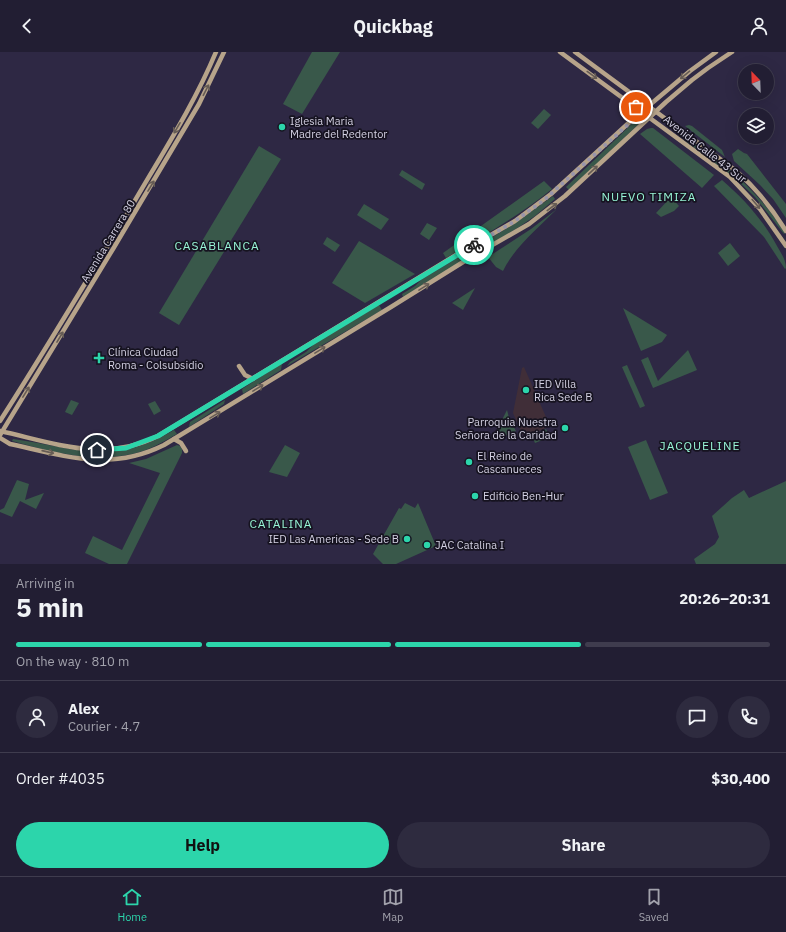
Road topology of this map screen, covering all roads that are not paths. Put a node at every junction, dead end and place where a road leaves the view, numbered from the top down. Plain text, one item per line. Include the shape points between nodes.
1 (216, 52) edge
2 (224, 52) edge
3 (560, 52) edge
4 (575, 52) edge
5 (716, 52) edge
6 (732, 52) edge
7 (666, 102) junction
8 (648, 106) junction
9 (642, 112) junction
10 (656, 112) junction
11 (650, 118) junction
12 (665, 118) junction
13 (160, 158) junction
14 (166, 161) junction
15 (123, 219) junction
16 (131, 220) junction
17 (128, 225) junction
18 (786, 231) edge
19 (786, 246) edge
20 (239, 366) dead end
21 (253, 379) junction
22 (0, 421) edge
23 (1, 432) edge
24 (0, 438) edge
25 (174, 440) junction
26 (10, 444) junction
27 (0, 445) edge
28 (186, 451) dead end

1 -> 13 main road, Avenida Carrera 80
14 -> 2 main road, Avenida Carrera 80 via 199,104
3 -> 9 main road, Avenida Calle 43 Sur
4 - 8 main road, Avenida Calle 43 Sur
5 -> 8 main road
6 - 7 main road
7 - 10 main road
7 - 12 main road
8 - 9 main road
8 - 10 main road, Avenida Calle 43 Sur
9 - 11 main road, Avenida Calle 43 Sur
9 - 21 main road via 544,200 502,229
10 - 11 main road
10 - 12 main road, Avenida Calle 43 Sur
11 -> 19 main road, Avenida Calle 43 Sur via 740,186 769,220
25 -> 11 main road via 468,259 517,232 565,196
12 - 18 main road, Avenida Calle 43 Sur via 747,180 765,200
13 - 14 main road
13 - 15 main road, Avenida Carrera 80
16 -> 14 main road, Avenida Carrera 80
15 - 16 main road
15 - 17 main road
15 - 22 main road, Avenida Carrera 80 via 39,362
16 - 17 main road, Avenida Carrera 80
23 -> 17 main road, Avenida Carrera 80
20 - 21 main road via 243,374
21 - 23 main road via 158,436 126,448 75,448
24 - 26 main road
26 -> 25 main road via 82,459 99,460 141,454
25 - 28 main road via 181,443
26 - 27 main road

